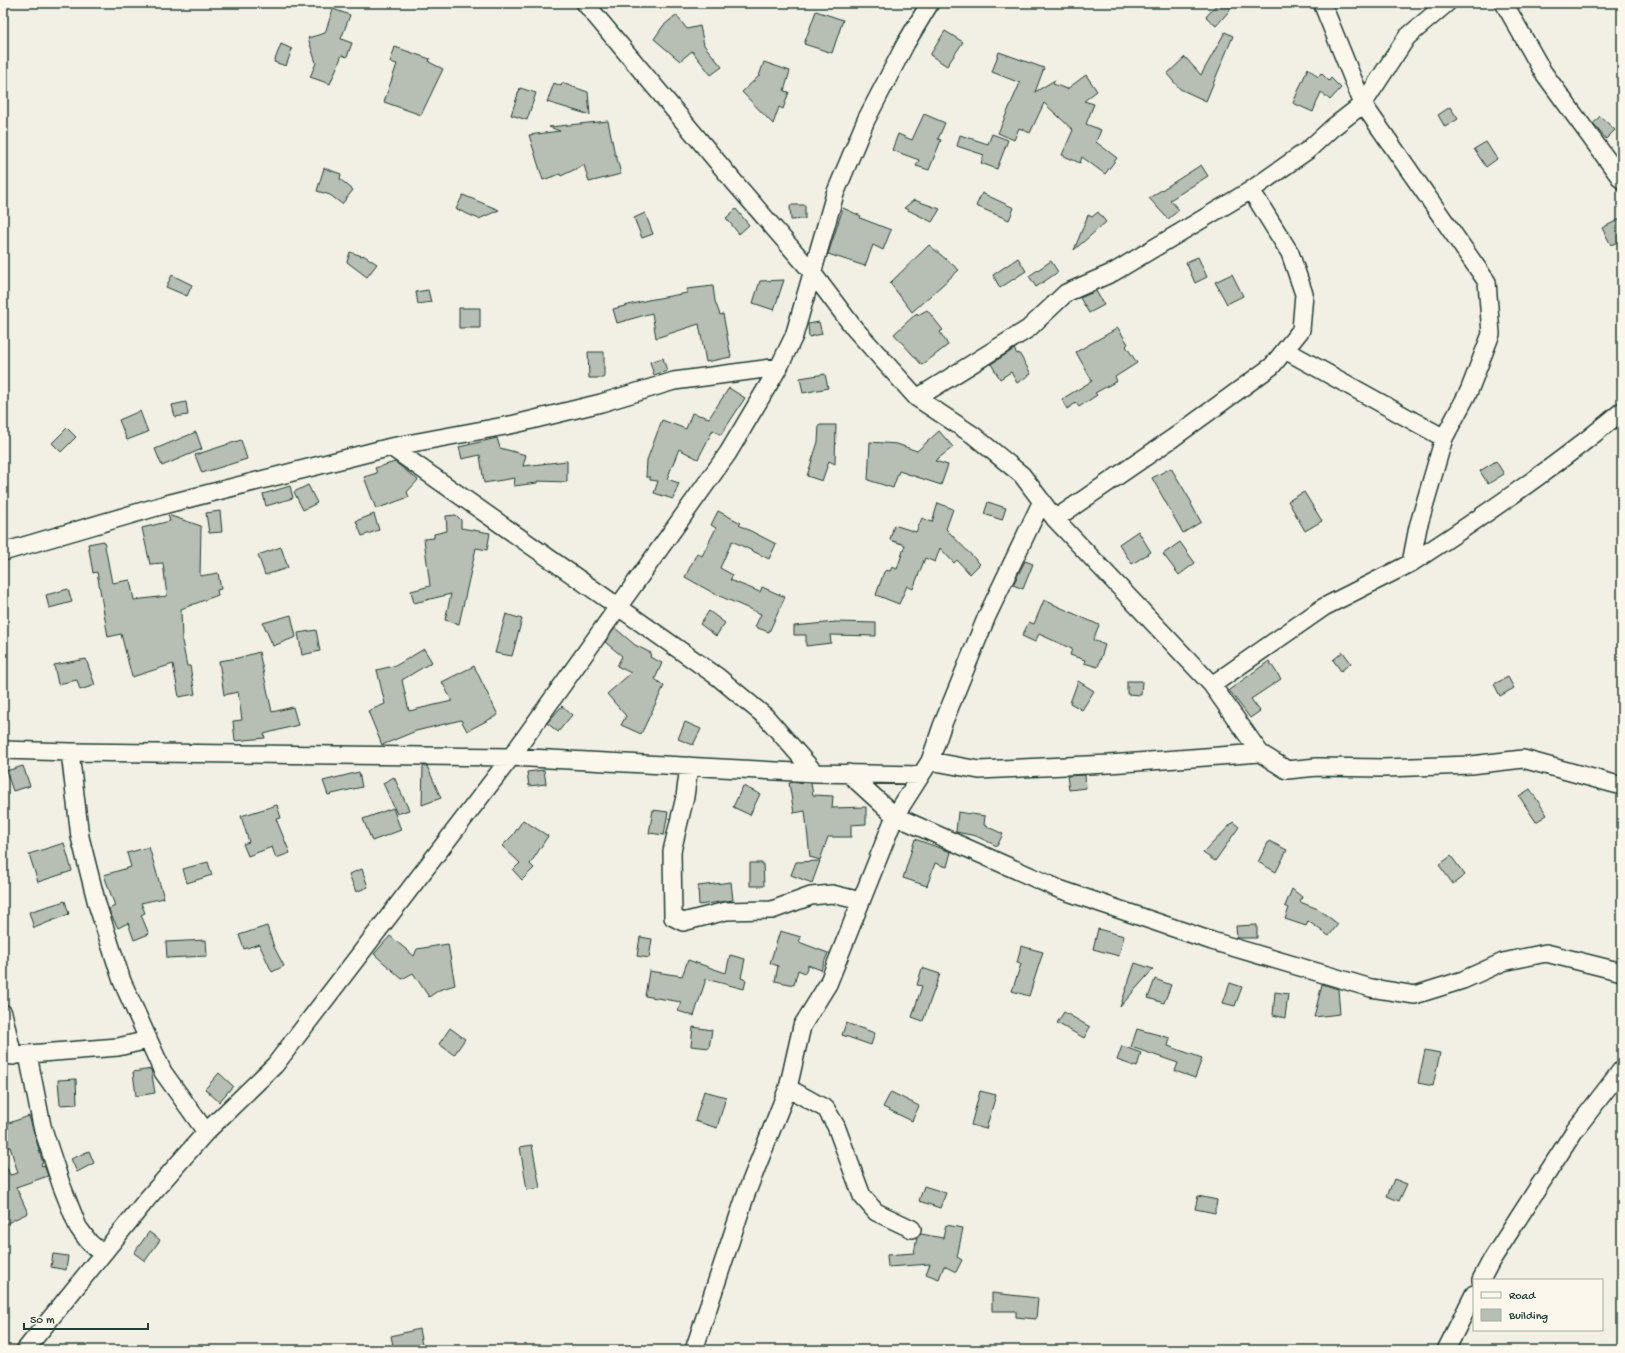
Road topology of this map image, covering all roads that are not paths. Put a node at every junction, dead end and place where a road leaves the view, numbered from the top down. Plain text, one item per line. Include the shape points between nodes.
1 (585, 3) edge
2 (930, 3) edge
3 (1322, 3) edge
4 (1447, 3) edge
5 (1504, 3) edge
6 (1363, 104) junction
7 (1622, 180) edge
8 (1251, 190) junction
9 (811, 271) junction
10 (1285, 350) junction
11 (779, 367) junction
12 (917, 398) junction
13 (1622, 411) edge
14 (1444, 438) junction
15 (391, 447) junction
16 (1042, 501) junction
17 (1055, 519) junction
18 (3, 552) edge
19 (1411, 563) junction
20 (619, 606) junction
21 (1212, 685) junction
22 (3, 750) edge
23 (70, 752) junction
24 (1260, 753) junction
25 (511, 757) junction
26 (930, 760) junction
27 (689, 766) junction
28 (815, 773) junction
29 (848, 773) junction
30 (920, 775) junction
31 (1622, 786) edge
32 (895, 816) junction
33 (861, 901) junction
34 (1622, 972) edge
35 (3, 1013) edge
36 (148, 1040) junction
37 (15, 1056) edge
38 (1622, 1069) edge
39 (788, 1088) junction
40 (206, 1132) junction
41 (912, 1229) dead end
42 (102, 1254) junction
43 (1482, 1279) edge
44 (1473, 1296) edge
45 (25, 1350) edge
46 (694, 1350) edge
47 (1446, 1350) edge

1 - 9 street via 734,183
2 - 9 street via 866,120 835,194
3 - 6 street
4 - 6 street via 1407,37
5 - 7 street via 1543,72
6 - 8 street via 1308,150
6 - 14 street via 1487,282 1491,334 1468,391
8 - 10 street via 1290,252 1304,294 1301,330
8 - 12 street via 1114,272 1066,293 1028,329
9 - 11 street via 794,336
9 - 12 street via 854,328
10 - 14 street
10 - 17 street via 1272,366
11 - 15 street via 674,381 601,403 515,424
11 - 20 street via 728,453
12 - 16 street via 974,435 1022,475
13 - 19 street via 1588,439 1479,518
14 - 19 street via 1418,527
15 - 18 street via 167,504
15 - 20 street
16 - 17 street
16 - 26 street via 987,616
17 - 21 street
19 - 21 street via 1324,607
20 - 25 street
20 - 28 street via 718,677 766,717
21 - 24 street
22 - 23 street
23 - 25 street
23 - 36 street via 80,837 97,904 122,981
24 - 26 street via 978,770
24 - 31 street via 1287,770 1317,767 1463,766 1523,759
25 - 27 street
25 - 40 street via 275,1065
26 - 30 street
27 - 28 street
27 - 33 street via 685,797 672,851 672,917 683,922 726,910 772,910 811,896 832,894
28 - 29 street
29 - 30 street
29 - 32 street
30 - 32 street
32 - 33 street
32 - 34 street via 1059,889 1212,942 1371,988 1416,995 1463,980 1503,962 1546,953
33 - 39 street via 828,984 802,1026
35 - 37 street
36 - 37 street via 118,1047
36 - 40 street via 163,1072
37 - 42 street via 42,1126 60,1184 78,1227
38 - 43 street via 1575,1130
39 - 41 street via 826,1110 836,1126 862,1196 876,1212
39 - 46 street via 746,1194
40 - 42 street
42 - 45 street
44 - 47 street

